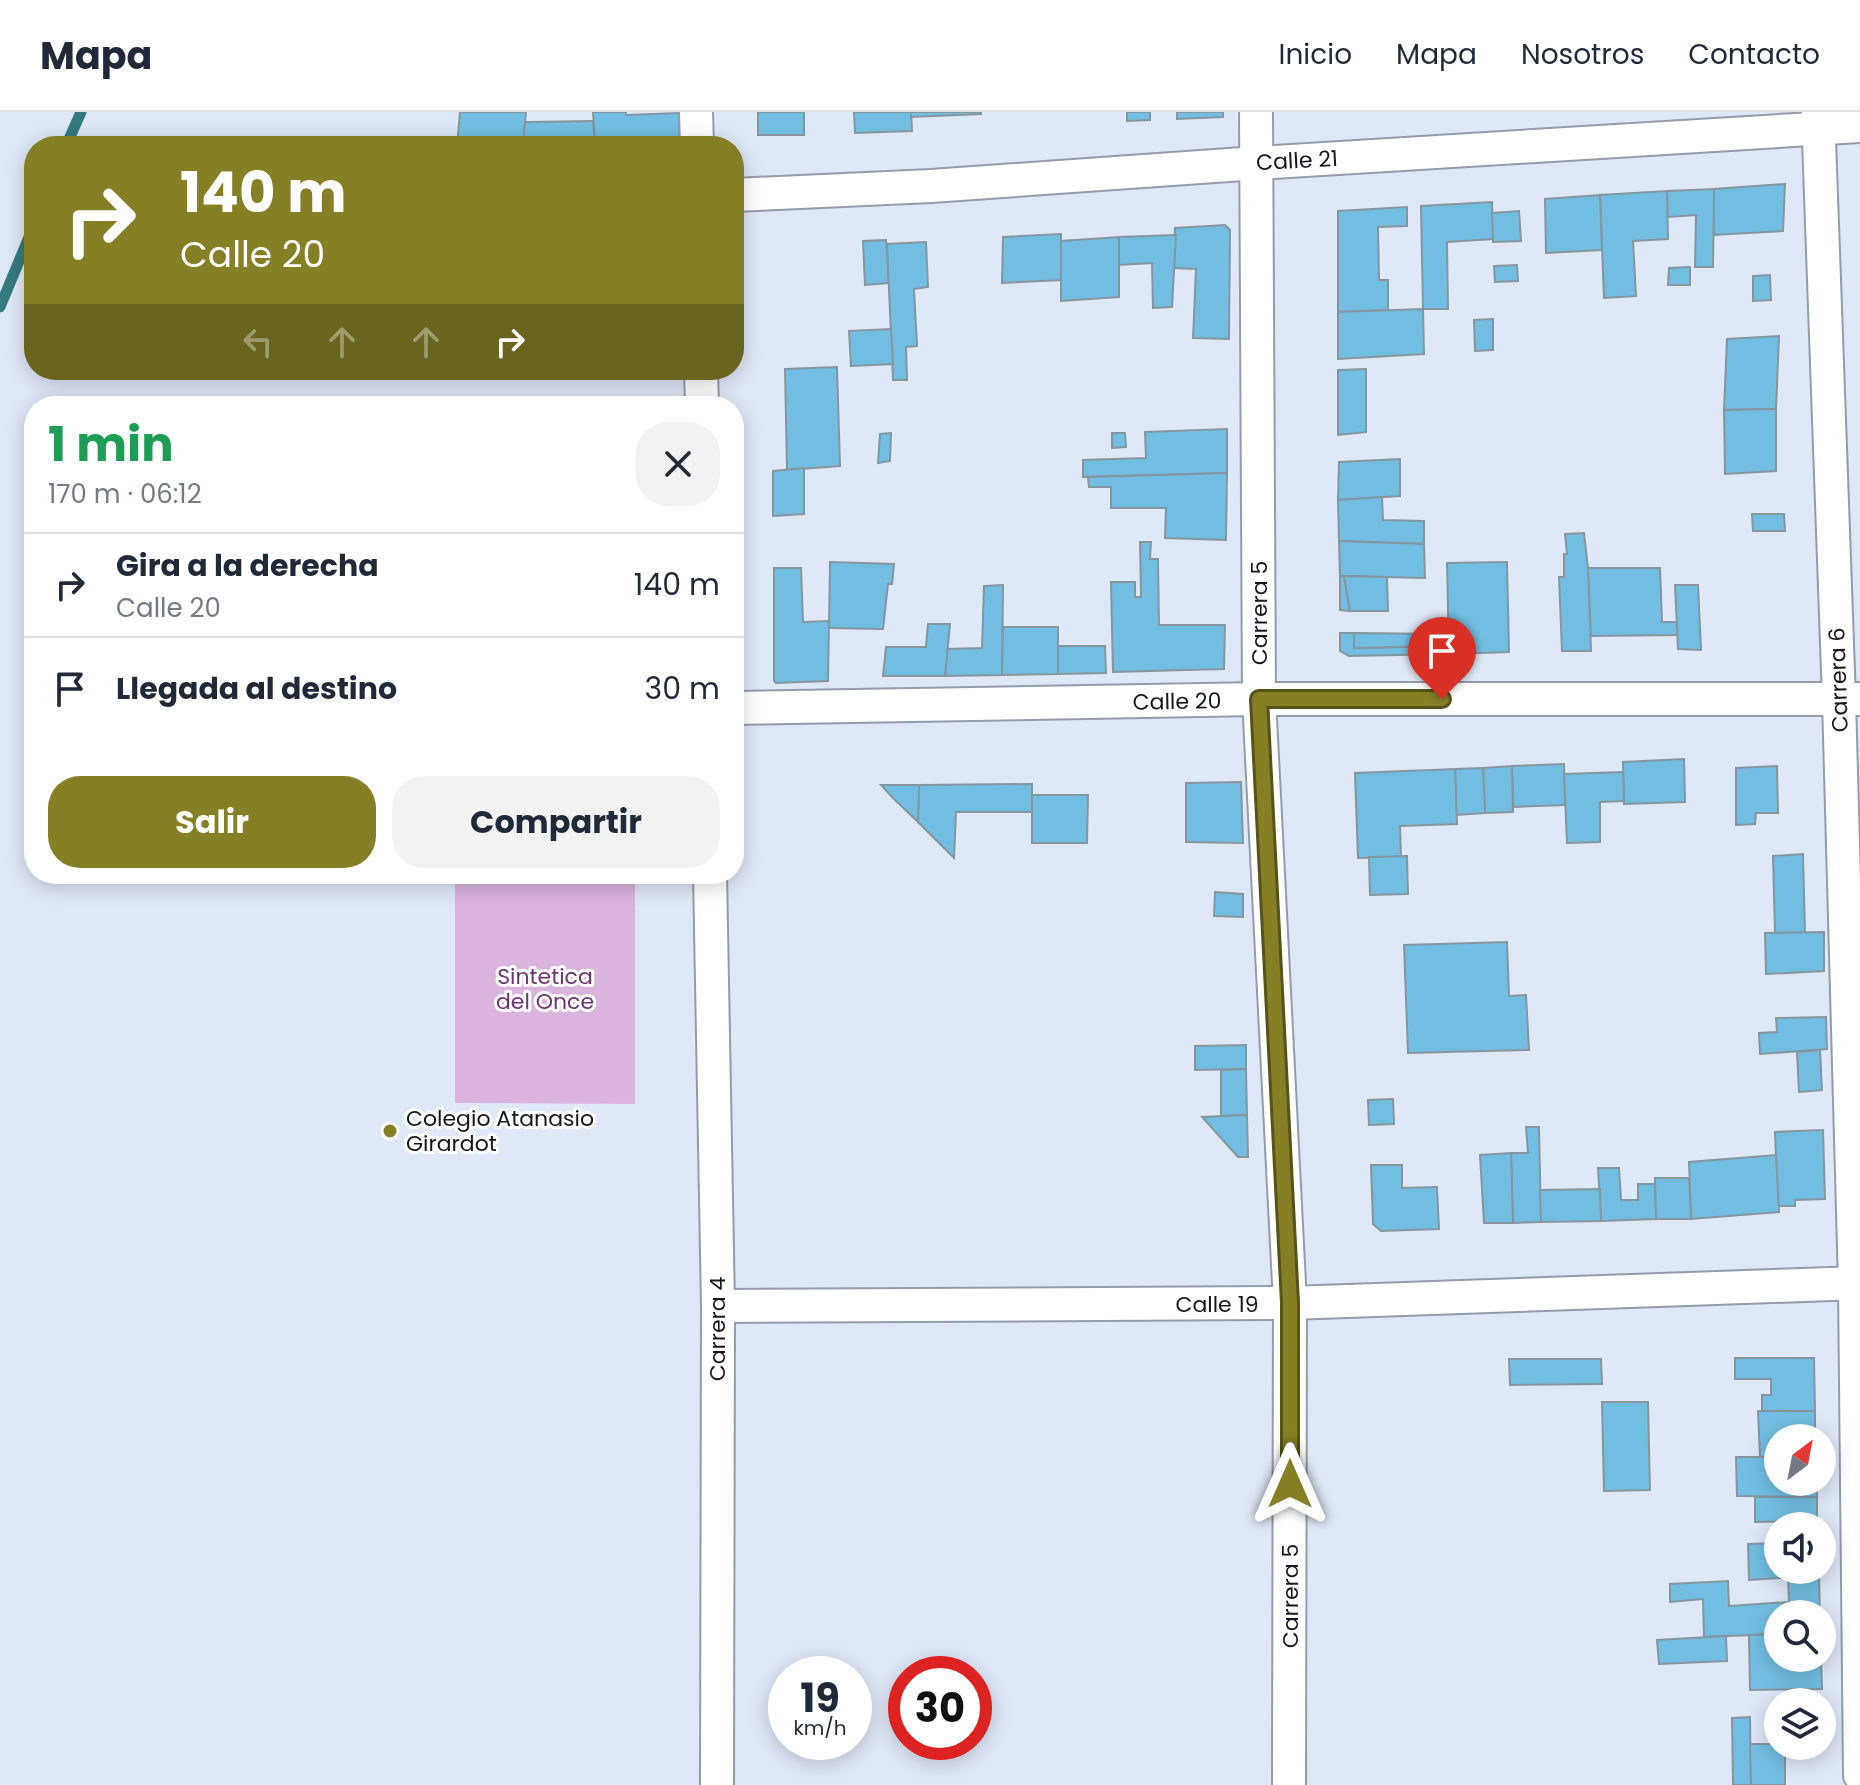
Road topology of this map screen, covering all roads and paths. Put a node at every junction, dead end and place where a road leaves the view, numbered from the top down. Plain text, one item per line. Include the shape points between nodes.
1 (696, 112) edge
2 (1256, 112) edge
3 (1818, 121) edge
4 (1860, 126) edge
5 (697, 136) edge
6 (1257, 163) junction
7 (744, 195) edge
8 (1259, 699) junction
9 (1850, 699) edge
10 (744, 708) edge
11 (710, 884) edge
12 (1857, 1284) edge
13 (1290, 1303) junction
14 (718, 1306) junction
15 (1860, 1775) edge
16 (717, 1785) edge
17 (1289, 1785) edge

1 - 5 street
2 - 6 street, Carrera 5
3 - 4 street, Calle 21
3 - 6 street, Calle 21
3 - 9 street, Carrera 6
6 - 7 street, Calle 21
6 - 8 street, Carrera 5
8 - 9 street, Calle 20
8 - 10 street, Calle 20
8 - 13 street, Carrera 5
9 - 12 street, Carrera 6
11 - 14 street, Carrera 4
12 - 13 street, Calle 19
12 - 15 street, Carrera 6
13 - 14 street, Calle 19
13 - 17 street, Carrera 5
14 - 16 street, Carrera 4

